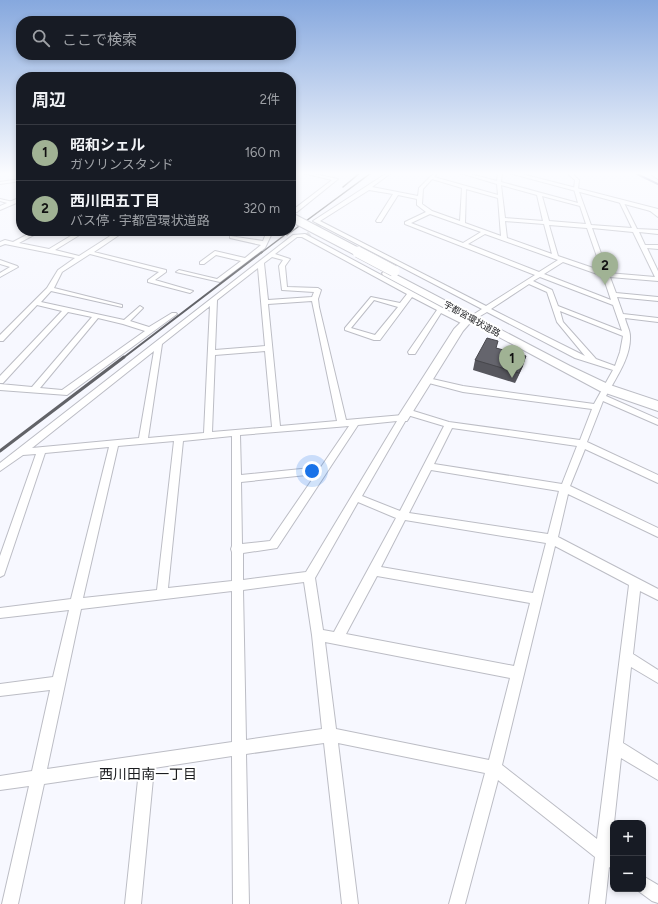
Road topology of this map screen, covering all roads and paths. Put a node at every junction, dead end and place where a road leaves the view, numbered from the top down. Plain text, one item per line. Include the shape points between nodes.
1 (325, 215) edge
2 (382, 215) edge
3 (423, 215) edge
4 (439, 215) edge
5 (462, 215) edge
6 (502, 215) edge
7 (544, 215) edge
8 (584, 215) edge
9 (628, 215) edge
10 (502, 219) junction
11 (296, 220) edge
12 (379, 220) dead end
13 (462, 223) junction
14 (546, 223) junction
15 (296, 224) edge
16 (588, 227) junction
17 (635, 230) junction
18 (486, 231) junction
19 (658, 232) edge
20 (29, 236) edge
21 (75, 236) edge
22 (111, 236) edge
23 (268, 236) edge
24 (295, 236) tunnel mouth
25 (296, 236) edge
26 (232, 237) dead end
27 (504, 238) junction
28 (2, 242) edge
29 (265, 243) junction
30 (15, 244) junction
31 (463, 245) junction
32 (642, 246) junction
33 (658, 247) edge
34 (50, 251) junction
35 (89, 252) junction
36 (271, 255) junction
37 (555, 256) junction
38 (81, 258) junction
39 (563, 259) junction
40 (245, 260) junction
41 (650, 261) junction
42 (658, 261) edge
43 (0, 262) edge
44 (202, 263) dead end
45 (261, 263) junction
46 (179, 272) dead end
47 (391, 272) junction
48 (541, 274) junction
49 (0, 275) edge
50 (606, 275) junction
51 (658, 278) edge
52 (530, 282) junction
53 (50, 289) junction
54 (190, 291) dead end
55 (411, 294) junction
56 (613, 295) junction
57 (315, 299) junction
58 (658, 299) edge
59 (214, 300) junction
60 (266, 302) junction
61 (36, 303) junction
62 (617, 304) junction
63 (120, 306) dead end
64 (403, 306) junction
65 (556, 307) junction
66 (140, 308) dead end
67 (66, 310) junction
68 (440, 310) junction
69 (174, 314) dead end
70 (96, 316) junction
71 (622, 316) junction
72 (476, 317) junction
73 (658, 320) edge
74 (125, 322) junction
75 (150, 330) junction
76 (627, 335) junction
77 (0, 339) edge
78 (159, 343) junction
79 (269, 348) junction
80 (412, 352) dead end
81 (212, 353) junction
82 (593, 361) junction
83 (428, 380) junction
84 (0, 382) edge
85 (608, 384) junction
86 (0, 387) edge
87 (34, 390) junction
88 (658, 397) edge
89 (658, 406) edge
90 (597, 407) junction
91 (405, 415) junction
92 (356, 422) junction
93 (658, 422) edge
94 (342, 423) junction
95 (449, 425) junction
96 (276, 429) junction
97 (236, 433) junction
98 (208, 435) junction
99 (179, 438) junction
100 (143, 441) junction
101 (581, 443) junction
102 (114, 444) junction
103 (42, 450) junction
104 (20, 452) junction
105 (428, 466) junction
106 (0, 468) edge
107 (323, 470) junction
108 (236, 479) junction
109 (658, 479) edge
110 (565, 488) junction
111 (355, 497) junction
112 (403, 516) junction
113 (658, 532) edge
114 (552, 540) junction
115 (236, 549) junction
116 (3, 555) edge
117 (374, 571) junction
118 (0, 572) edge
119 (309, 578) junction
120 (635, 583) junction
121 (236, 585) junction
122 (162, 594) junction
123 (658, 595) edge
124 (537, 599) junction
125 (76, 603) junction
126 (0, 613) edge
127 (318, 635) junction
128 (337, 639) junction
129 (626, 657) junction
130 (518, 673) junction
131 (658, 677) edge
132 (59, 683) junction
133 (0, 690) edge
134 (330, 735) junction
135 (615, 746) junction
136 (239, 748) junction
137 (147, 762) junction
138 (494, 768) junction
139 (658, 773) edge
140 (38, 777) junction
141 (0, 783) edge
142 (608, 857) edge
143 (646, 886) edge
144 (658, 895) edge
145 (10, 904) edge
146 (133, 904) edge
147 (241, 904) edge
148 (350, 904) edge
149 (457, 904) edge
150 (597, 904) edge

1 - 72 street via 316,221
2 - 12 street
3 - 31 street via 407,223
4 - 13 street
5 - 13 street
6 - 10 street
7 - 14 street
8 - 16 street
9 - 17 street
10 - 14 street
10 - 27 street
11 - 47 highway, 宇都宮環状道路, bridge
13 - 18 street
14 - 16 street
14 - 37 street
15 - 47 highway, 宇都宮環状道路
16 - 17 street
16 - 50 street
17 - 19 street
17 - 32 street
18 - 27 street
18 - 31 street
20 - 30 street
21 - 34 street
22 - 35 street
23 - 29 street
24 - 36 street
25 - 55 street via 303,235
26 - 29 street via 257,244
27 - 37 street
28 - 30 street
29 - 40 street
30 - 34 street
31 - 48 street
32 - 33 street
32 - 41 street
34 - 38 street
35 - 38 street
35 - 54 street via 164,271 150,281
36 - 45 street
36 - 57 street via 287,259 282,266 284,289 318,290
37 - 39 street
38 - 53 street via 60,271
39 - 48 street
39 - 50 street
40 - 44 street via 215,253
40 - 46 street via 218,281
41 - 42 street
41 - 51 street
43 - 49 street via 15,267
45 - 59 street
45 - 60 street
47 - 72 highway, 宇都宮環状道路
48 - 52 street
48 - 62 street
50 - 51 street
50 - 56 street
52 - 65 street via 550,291
52 - 72 street
53 - 61 street
53 - 63 street
55 - 64 street
55 - 68 street
56 - 58 street
56 - 62 street
57 - 60 street
57 - 94 street
59 - 78 street
59 - 81 street
60 - 79 street
61 - 67 street
61 - 77 street
62 - 71 street
64 - 64 street via 377,338 346,329 374,298
65 - 76 street
65 - 82 street via 560,322
66 - 74 street
67 - 70 street
67 - 84 street
68 - 72 street
68 - 80 street
69 - 75 street
70 - 74 street
70 - 87 street
71 - 73 street
71 - 76 street
72 - 82 street
72 - 83 street via 458,329
72 - 85 highway, 宇都宮環状道路 via 528,350
74 - 75 street
75 - 87 street via 64,393
76 - 85 street via 624,352
78 - 100 street
78 - 104 street
79 - 81 street
79 - 96 street
81 - 98 street
82 - 85 street
83 - 90 street via 463,389
83 - 91 street
85 - 88 highway, 宇都宮環状道路
85 - 89 highway, 宇都宮環状道路
85 - 90 street
85 - 93 street
86 - 87 street
90 - 101 street
91 - 92 street
91 - 95 street
91 - 111 street
92 - 94 street
92 - 107 street
94 - 96 street
95 - 101 street
95 - 105 street
96 - 97 street
97 - 98 street
97 - 108 street
98 - 99 street
99 - 100 street
99 - 122 street
100 - 102 street
101 - 109 street
101 - 110 street
102 - 103 street
102 - 125 street
103 - 104 street
103 - 116 street
104 - 106 street
105 - 110 street
105 - 112 street
107 - 108 street
107 - 115 street via 273,545
108 - 115 street
110 - 113 street
110 - 114 street
111 - 112 street
111 - 119 street
112 - 114 street
112 - 117 street
114 - 120 street
114 - 124 street
115 - 121 street
116 - 118 street
117 - 124 street
117 - 128 street
119 - 121 street
119 - 127 street
120 - 123 street
120 - 129 street
121 - 122 street
121 - 136 street
122 - 125 street
124 - 130 street
125 - 126 street
125 - 132 street
127 - 128 street
127 - 134 street
128 - 130 street
129 - 131 street
129 - 135 street
130 - 138 street
132 - 133 street
132 - 140 street
134 - 136 street
134 - 138 street
134 - 148 street
135 - 139 street
135 - 142 street
136 - 137 street
136 - 147 street
137 - 140 street
137 - 146 street
138 - 142 street
138 - 149 street
140 - 141 street
140 - 145 street
142 - 150 street
143 - 144 street

